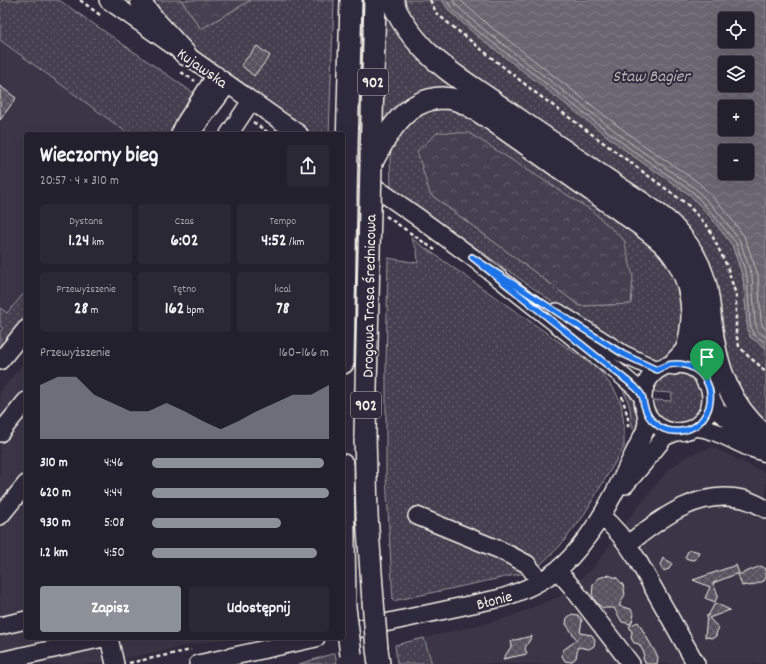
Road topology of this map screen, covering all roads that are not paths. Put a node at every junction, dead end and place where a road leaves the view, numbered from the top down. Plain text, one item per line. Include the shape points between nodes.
1 (108, 0) edge
2 (141, 0) edge
3 (346, 0) edge
4 (351, 0) edge
5 (375, 0) edge
6 (393, 0) edge
7 (350, 37) junction
8 (186, 55) junction
9 (222, 80) junction
10 (251, 101) junction
11 (181, 132) edge
12 (190, 132) edge
13 (230, 132) edge
14 (296, 132) edge
15 (345, 156) edge
16 (371, 164) junction
17 (345, 255) edge
18 (472, 257) junction
19 (708, 291) junction
20 (24, 331) edge
21 (0, 361) edge
22 (666, 367) junction
23 (709, 390) junction
24 (24, 403) edge
25 (644, 404) junction
26 (695, 427) junction
27 (0, 432) edge
28 (676, 432) junction
29 (766, 436) edge
30 (766, 446) edge
31 (766, 453) edge
32 (24, 486) edge
33 (766, 508) edge
34 (605, 510) junction
35 (0, 516) edge
36 (417, 516) dead end
37 (628, 544) junction
38 (557, 570) junction
39 (540, 582) junction
40 (345, 607) edge
41 (24, 620) edge
42 (0, 626) edge
43 (345, 632) edge
44 (93, 640) edge
45 (109, 640) edge
46 (303, 640) edge
47 (196, 657) edge
48 (378, 657) edge
49 (352, 659) edge
50 (0, 660) edge
51 (115, 664) edge
52 (631, 664) edge
53 (696, 664) edge

1 - 8 street, Kujawska
2 - 8 main road via 154,20
3 - 7 main road
4 - 7 main road, Drogowa Trasa Średnicowa / 902
5 - 16 main road, Drogowa Trasa Średnicowa / 902
6 - 19 main road via 408,30 443,66 670,225 696,259
7 - 15 main road, Drogowa Trasa Średnicowa / 902
8 - 9 street, Kujawska
9 - 10 street, Kujawska
9 - 11 street via 185,123
9 - 12 street
10 - 13 street
10 - 14 street, Kujawska
15 - 17 main road, Drogowa Trasa Średnicowa / 902, bridge
15 - 18 street via 419,218
16 - 22 main road via 382,142 399,119 425,101 442,98 459,101 492,120 638,223 659,239 676,259 692,303 692,319 687,348 681,357
16 - 48 main road, Drogowa Trasa Średnicowa / 902, bridge via 365,434 367,515
18 - 22 street via 623,354
18 - 25 street via 620,374 635,387
19 - 23 main road via 702,362
19 - 29 main road via 720,370 735,401 749,421
20 - 21 street
22 - 23 street via 682,364 690,366 698,371
22 - 25 street via 647,381 644,388
23 - 26 street via 708,412
23 - 30 street via 720,413
24 - 27 street
25 - 28 street via 649,417 659,427
25 - 34 street, Błonie via 647,423 645,431
26 - 28 street
26 - 31 street via 708,428
28 - 34 street, Błonie via 662,440
32 - 35 street
33 - 37 street via 745,499 712,497 694,502 662,518
34 - 37 street via 609,523
34 - 38 street, Błonie via 571,557
36 - 39 street via 500,550 527,564
37 - 53 street
38 - 39 street, Błonie
38 - 52 street
39 - 43 street, Błonie via 501,598
40 - 49 main road, bridge
41 - 42 street
44 - 50 street
45 - 51 street
46 - 47 street

